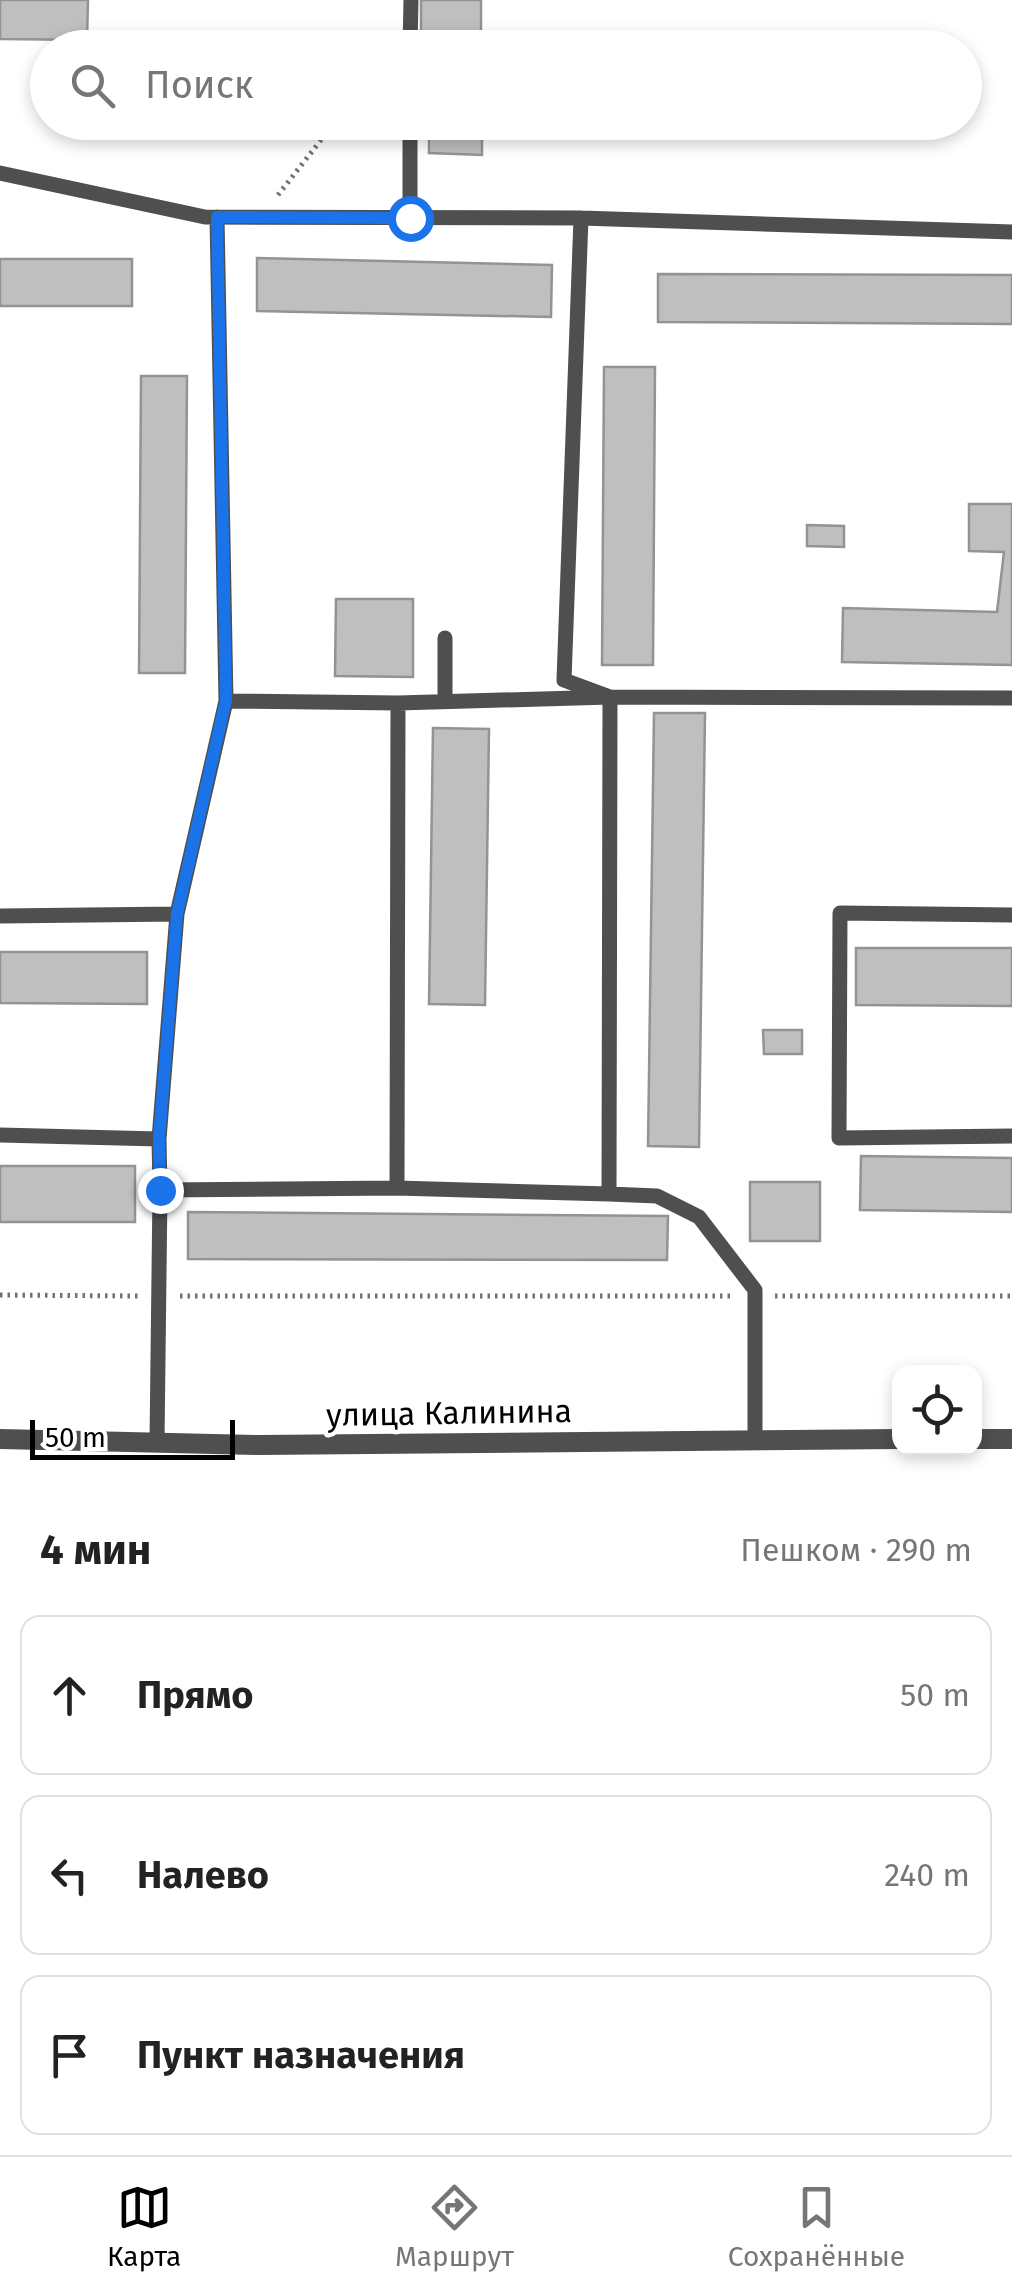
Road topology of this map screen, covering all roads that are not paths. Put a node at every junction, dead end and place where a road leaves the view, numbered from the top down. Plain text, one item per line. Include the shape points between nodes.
1 (410, 0) edge
2 (410, 30) edge
3 (410, 140) edge
4 (0, 174) edge
5 (217, 217) junction
6 (410, 218) junction
7 (581, 218) junction
8 (1012, 232) edge
9 (445, 638) dead end
10 (610, 697) junction
11 (1012, 698) edge
12 (226, 700) junction
13 (445, 701) junction
14 (398, 702) junction
15 (177, 914) junction
16 (1012, 915) edge
17 (0, 916) edge
18 (0, 1135) edge
19 (1012, 1136) edge
20 (159, 1139) junction
21 (397, 1188) junction
22 (160, 1190) junction
23 (609, 1194) junction
24 (0, 1439) edge
25 (892, 1439) edge
26 (982, 1439) edge
27 (1012, 1439) edge
28 (755, 1440) junction
29 (157, 1443) junction

1 - 2 lane
3 - 6 lane
4 - 5 lane
5 - 6 lane
5 - 12 lane
6 - 7 lane
7 - 8 lane
7 - 10 lane via 564,680
9 - 13 lane
10 - 11 lane
10 - 13 lane
10 - 23 lane
12 - 14 lane
12 - 15 lane
13 - 14 lane
14 - 21 lane
15 - 17 lane
15 - 20 lane
16 - 19 lane via 840,913 839,1138
18 - 20 lane
20 - 22 lane
21 - 22 lane
21 - 23 lane
22 - 29 lane
23 - 28 lane via 657,1196 699,1218 756,1296
24 - 29 street, улица Калинина
25 - 28 street, улица Калинина
26 - 27 street
28 - 29 street, улица Калинина

